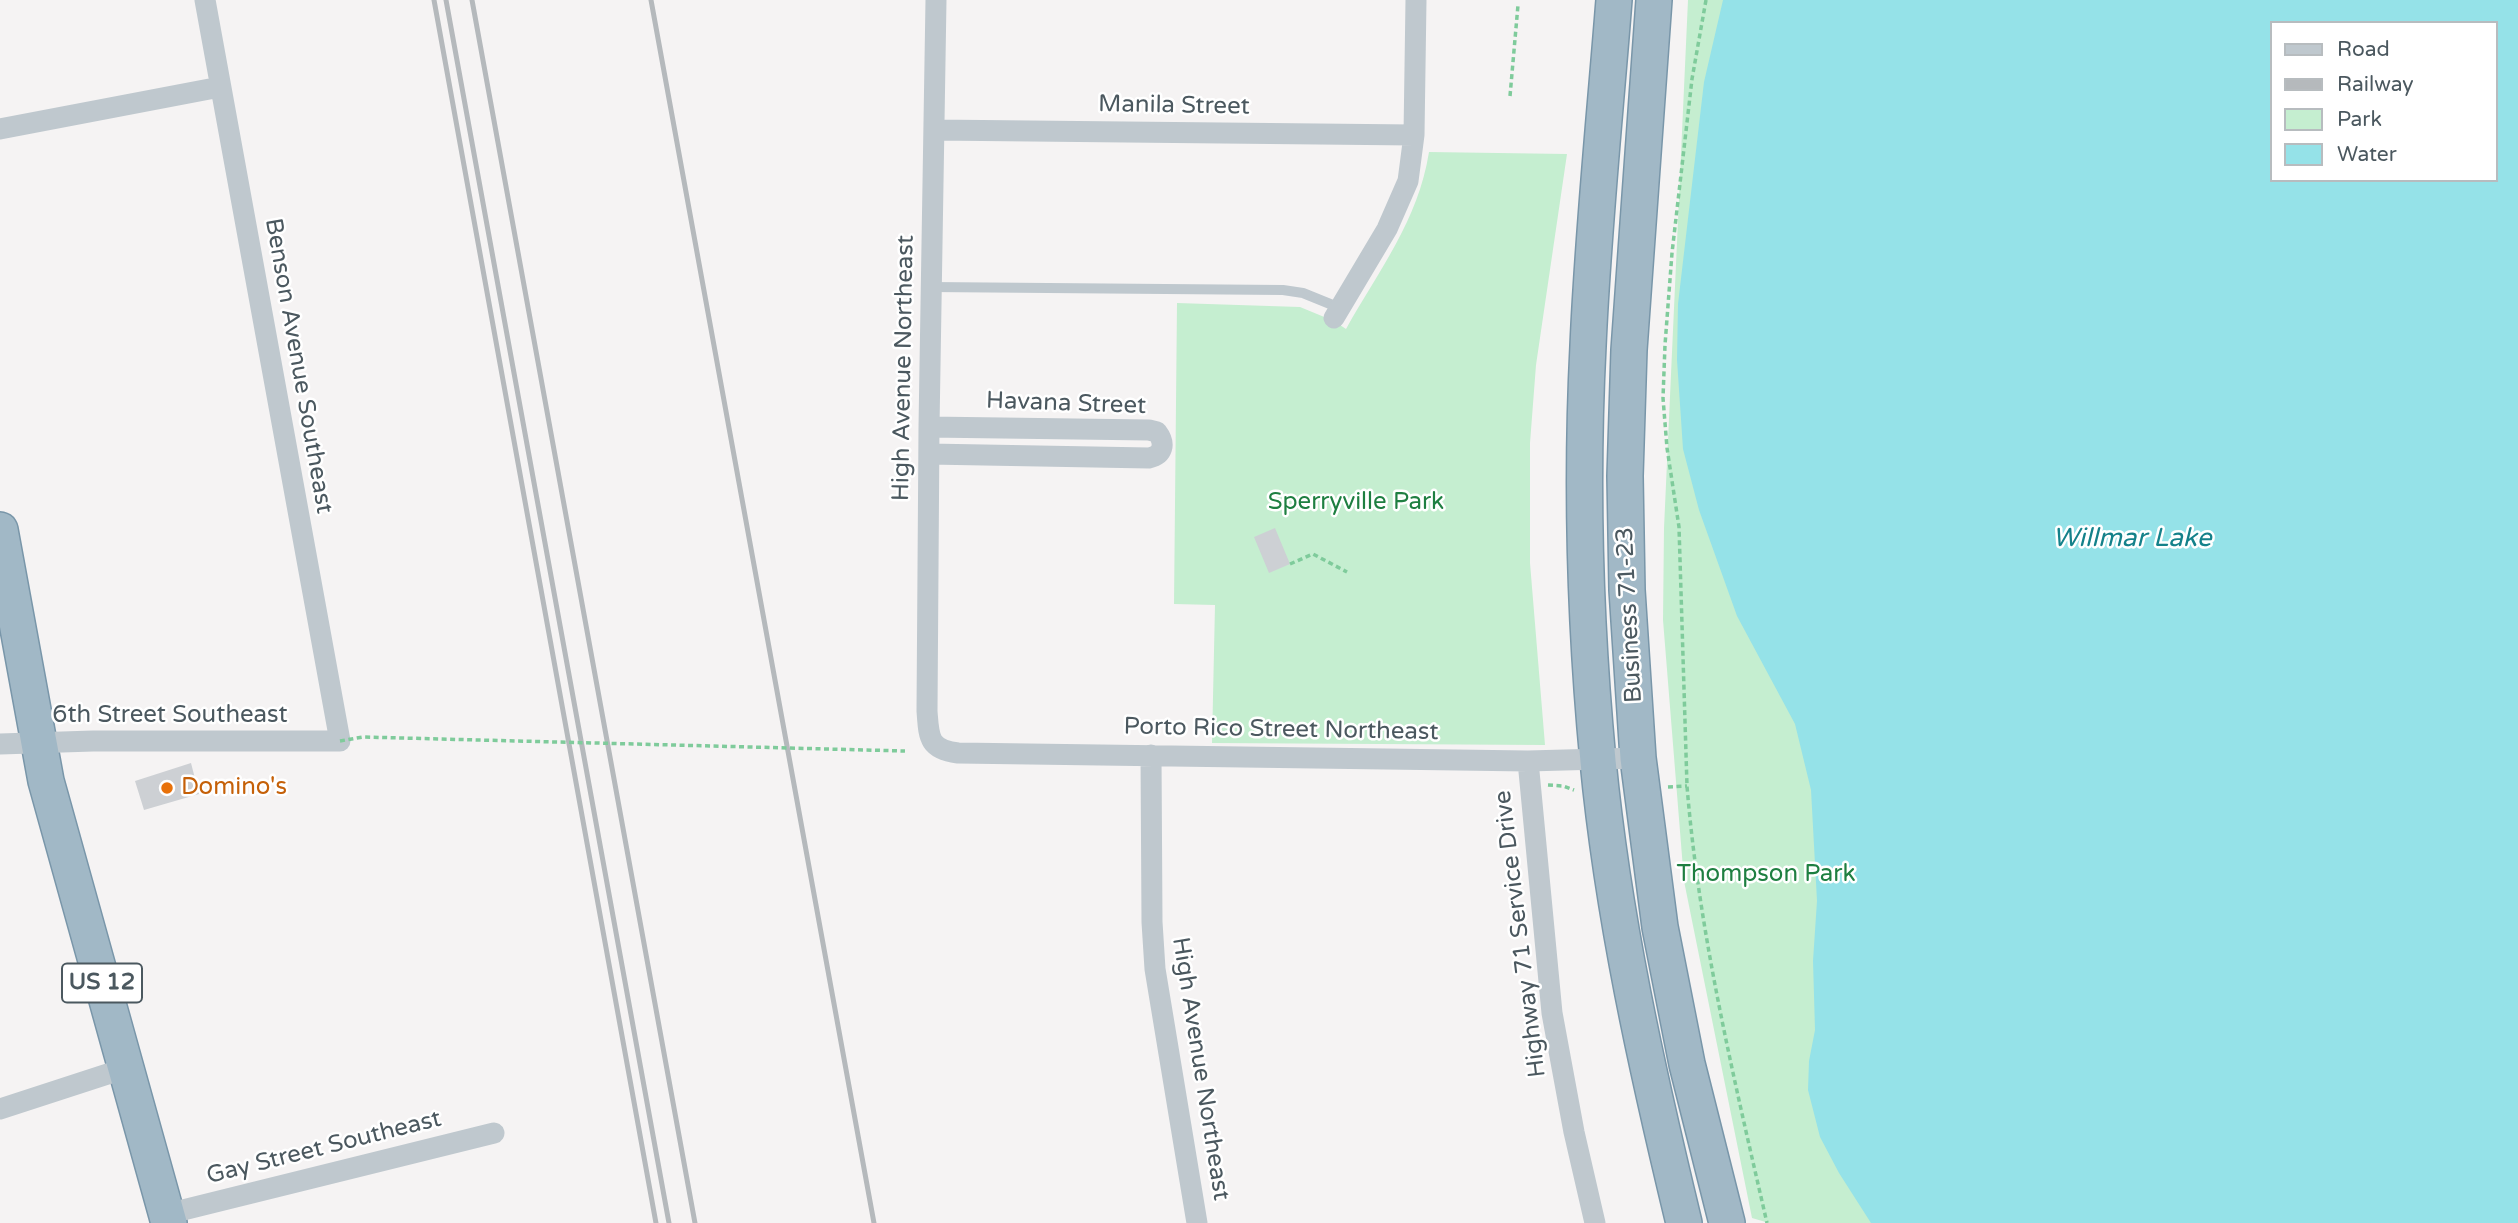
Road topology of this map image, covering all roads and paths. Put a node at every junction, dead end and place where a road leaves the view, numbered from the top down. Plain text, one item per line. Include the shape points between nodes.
1 (205, 0) edge
2 (936, 0) edge
3 (1416, 0) edge
4 (1614, 0) edge
5 (1654, 0) edge
6 (1706, 0) edge
7 (1518, 5) dead end
8 (220, 87) junction
9 (1510, 96) dead end
10 (0, 128) edge
11 (934, 130) junction
12 (1414, 135) junction
13 (930, 287) junction
14 (1337, 313) joint
15 (929, 427) junction
16 (929, 454) junction
17 (0, 530) edge
18 (1290, 564) dead end
19 (1347, 572) dead end
20 (929, 737) joint
21 (340, 741) junction
22 (38, 743) junction
23 (0, 744) edge
24 (905, 751) dead end
25 (1151, 755) junction
26 (1638, 758) junction
27 (1598, 760) junction
28 (1528, 761) junction
29 (126, 1068) junction
30 (0, 1109) edge
31 (494, 1133) dead end
32 (168, 1219) edge
33 (1196, 1223) edge
34 (1595, 1223) edge
35 (1684, 1223) edge
36 (1727, 1223) edge
37 (1767, 1223) edge

1 - 8 street, Benson Avenue Southeast
2 - 11 street, High Avenue Northeast
3 - 12 street
4 - 27 highway, Business 71-23 via 1588,347 1588,583
5 - 26 highway, Business 71-23 via 1637,212 1625,476
6 - 37 path via 1672,253 1664,398 1679,527 1690,827 1712,967
7 - 9 path
8 - 10 street
8 - 21 street, Benson Avenue Southeast
11 - 12 street, Manila Street
11 - 13 street, High Avenue Northeast
12 - 14 street via 1400,203
13 - 14 lane via 1283,290 1303,293
13 - 15 street, High Avenue Northeast
15 - 16 street, High Avenue Northeast
15 - 16 street, Havana Street via 1149,430 1157,432 1163,446 1161,453 1149,458
16 - 20 street, High Avenue Northeast
17 - 22 highway, US 12
18 - 19 path via 1313,554
20 - 25 street, Porto Rico Street Northeast via 943,750 958,753
21 - 22 street, 6th Street Southeast
21 - 24 path, bridge via 363,737
22 - 23 street, 6th Street Southeast
22 - 29 highway, US 12
25 - 28 street, Porto Rico Street Northeast
25 - 33 street, High Avenue Northeast via 1155,969
26 - 27 street, Porto Rico Street Northeast
26 - 36 highway, Business 71-23 via 1673,1002
27 - 28 street, Porto Rico Street Northeast
27 - 35 highway, Business 71-23 via 1628,972
28 - 34 street, Highway 71 Service Drive via 1552,1013
29 - 30 street
29 - 32 highway, US 12
31 - 32 street, Gay Street Southeast

